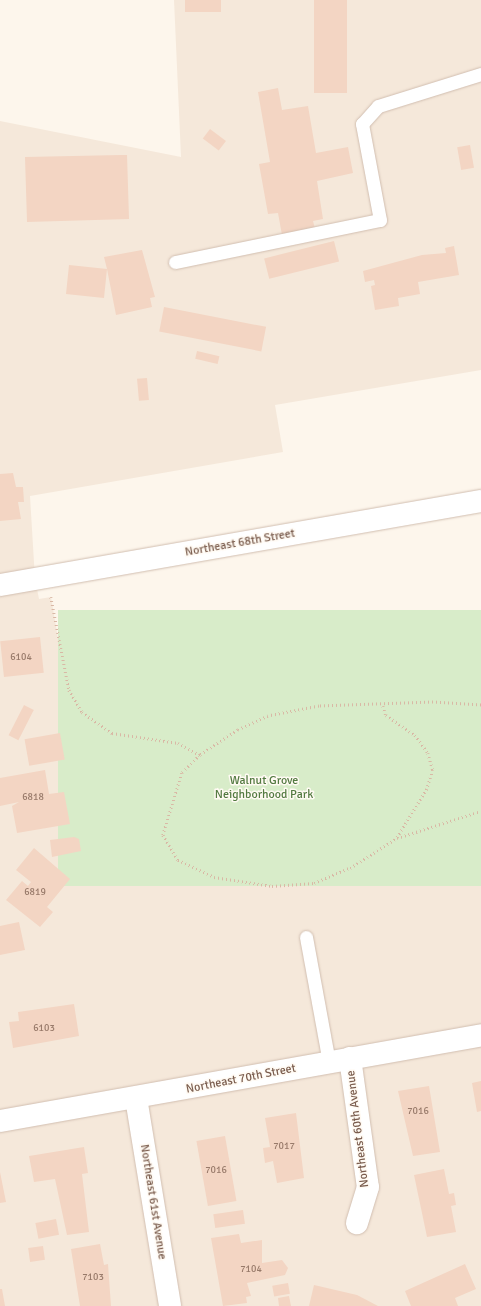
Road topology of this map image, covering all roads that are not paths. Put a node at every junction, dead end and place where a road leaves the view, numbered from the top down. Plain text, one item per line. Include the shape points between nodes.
1 (481, 74) edge
2 (175, 262) dead end
3 (481, 501) edge
4 (0, 585) edge
5 (306, 937) dead end
6 (481, 1035) edge
7 (340, 1060) junction
8 (136, 1098) junction
9 (0, 1121) edge
10 (356, 1222) dead end
11 (170, 1306) edge

1 - 2 lane via 378,106 362,124 380,220
3 - 4 street, Northeast 68th Street
5 - 7 lane
6 - 7 street, Northeast 70th Street
7 - 8 street, Northeast 70th Street
7 - 10 street, Northeast 60th Avenue via 368,1188
8 - 9 street, Northeast 70th Street
8 - 11 street, Northeast 61st Avenue

